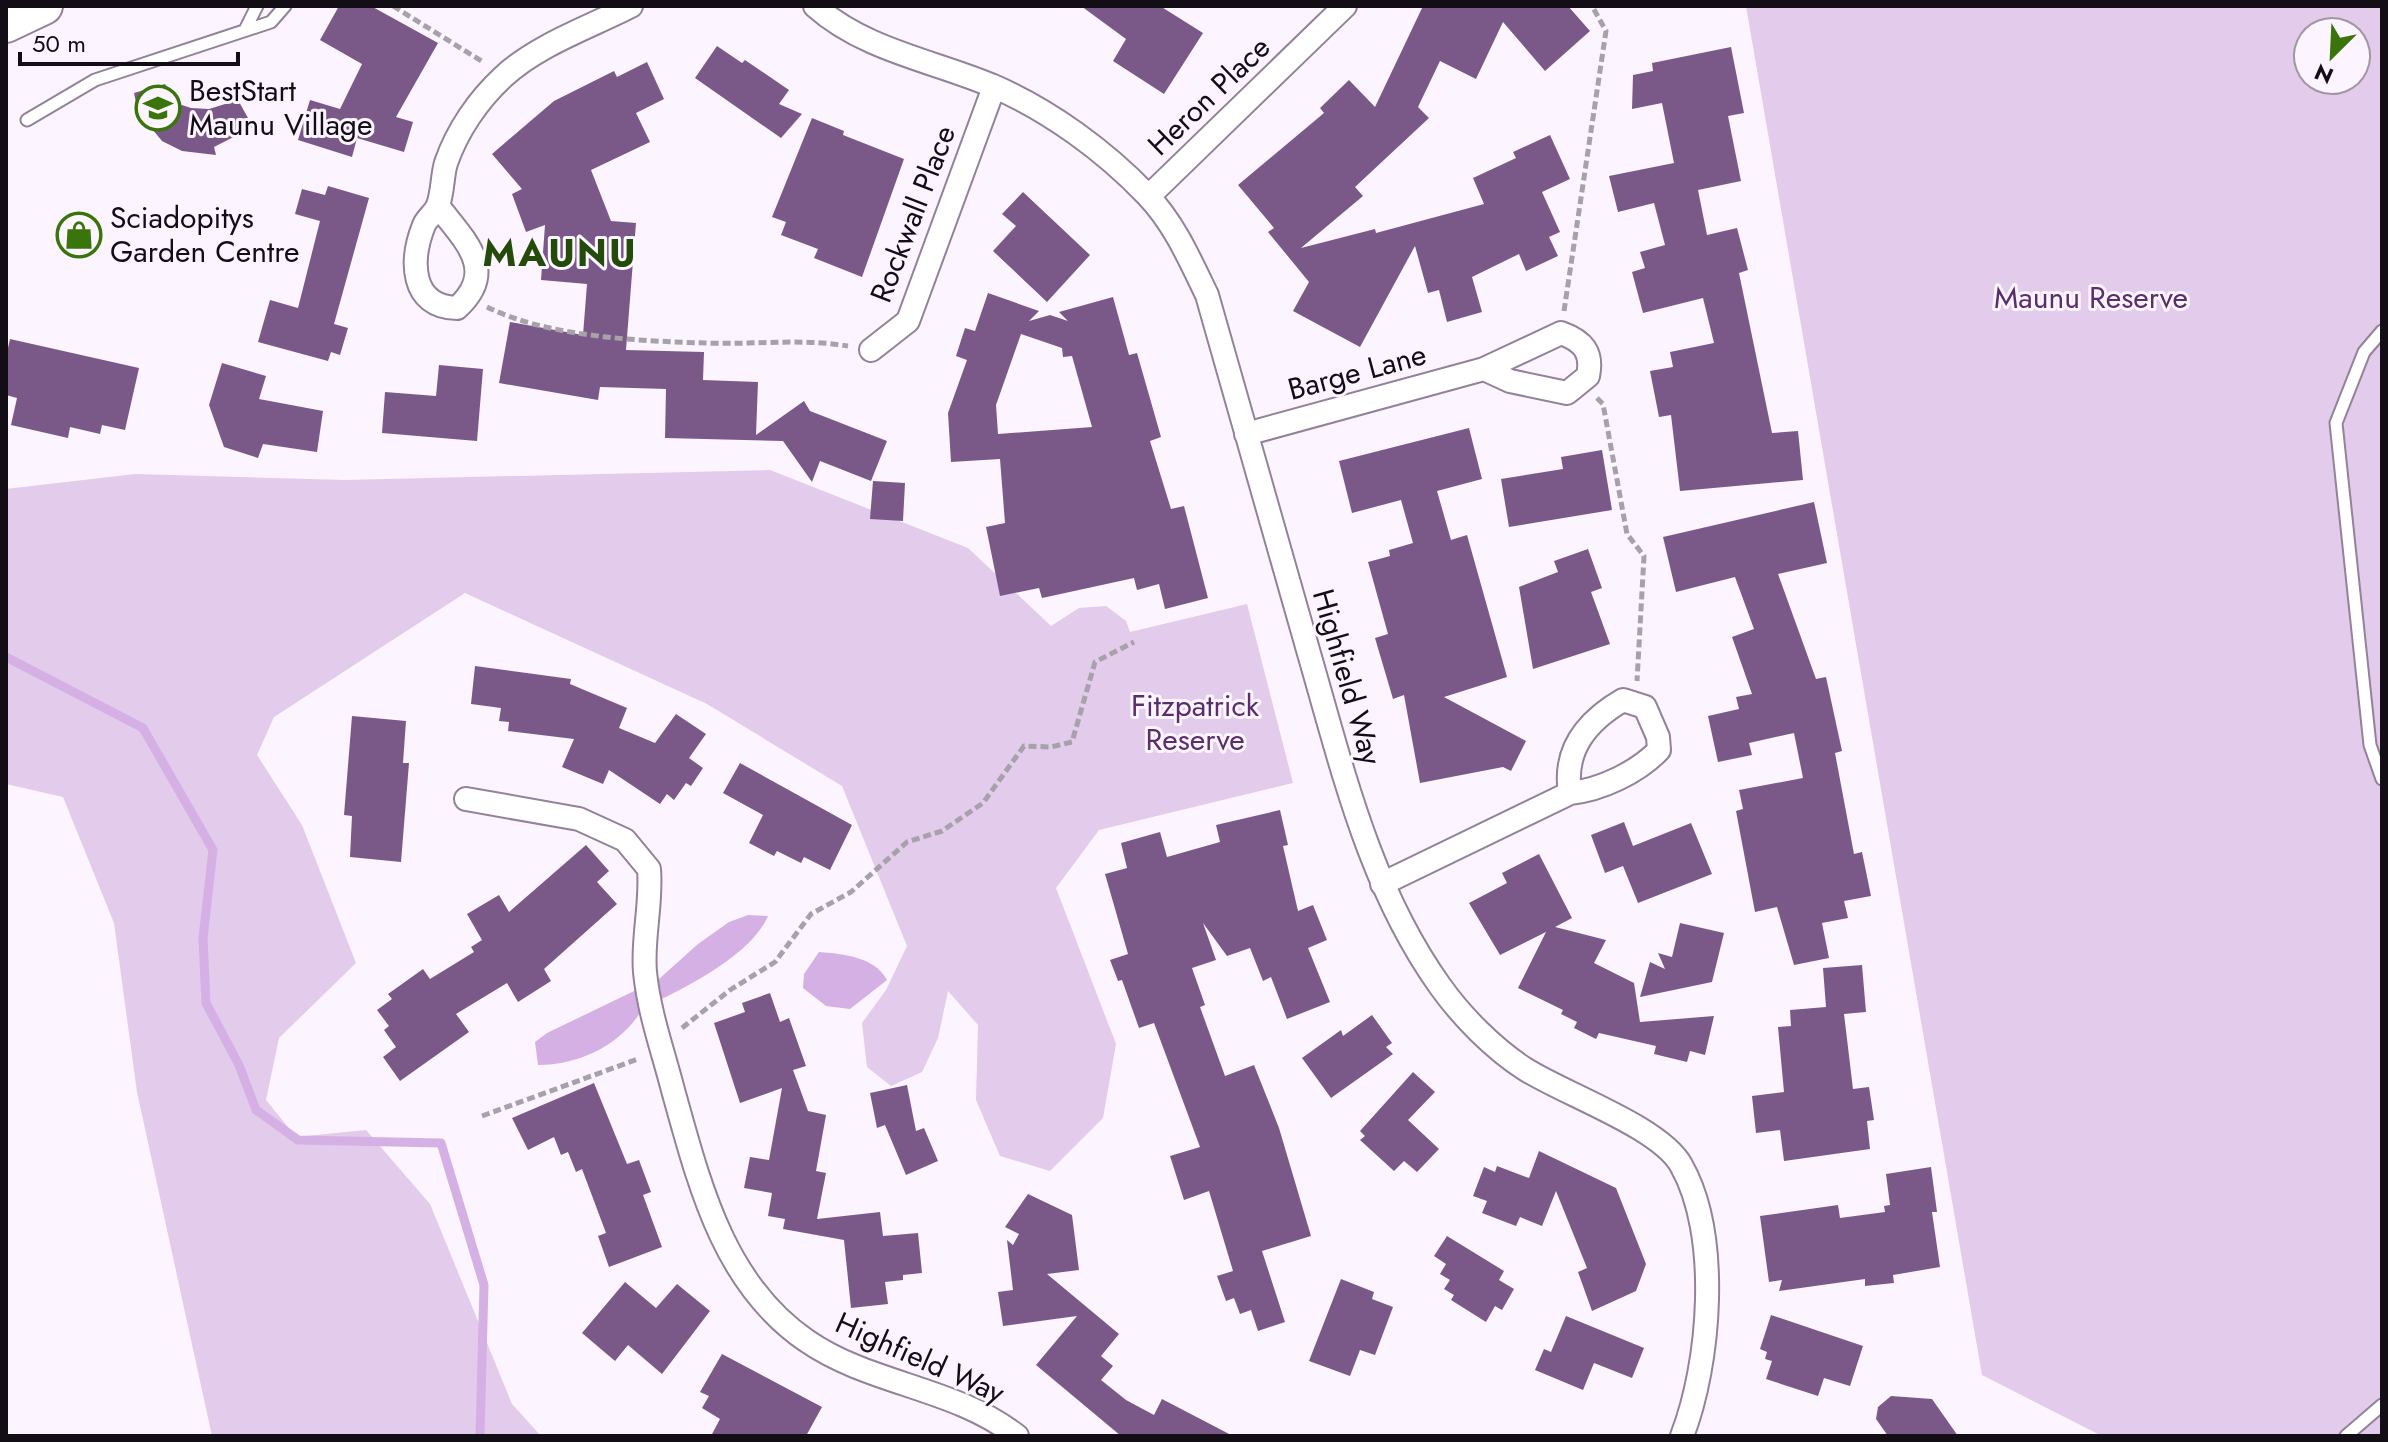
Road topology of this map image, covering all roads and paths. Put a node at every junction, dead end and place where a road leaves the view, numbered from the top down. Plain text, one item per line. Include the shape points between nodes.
1 (44, 6) edge
2 (257, 6) edge
3 (285, 6) edge
4 (393, 6) edge
5 (631, 6) edge
6 (815, 6) edge
7 (1345, 6) edge
8 (1592, 6) edge
9 (6, 24) edge
10 (245, 31) junction
11 (504, 75) junction
12 (994, 87) junction
13 (27, 120) dead end
14 (1149, 196) junction
15 (438, 206) junction
16 (468, 298) junction
17 (2382, 331) edge
18 (1561, 333) junction
19 (871, 350) joint
20 (1484, 369) junction
21 (1581, 384) junction
22 (1246, 434) junction
23 (1134, 642) dead end
24 (1636, 702) junction
25 (2382, 779) edge
26 (1570, 793) junction
27 (466, 799) dead end
28 (1382, 884) junction
29 (660, 1046) junction
30 (482, 1116) dead end
31 (2382, 1405) edge
32 (1017, 1436) edge
33 (1682, 1436) edge
34 (2346, 1436) edge

1 - 9 main road
2 - 10 lane
3 - 10 lane via 271,22
4 - 11 path
5 - 11 street
6 - 12 street, Highfield Way via 852,32
7 - 14 street, Heron Place
8 - 18 path via 1606,31
10 - 13 lane via 95,80
11 - 15 street via 459,134
12 - 14 street, Highfield Way via 1046,114
12 - 19 street, Rockwall Place via 908,321
14 - 22 street, Highfield Way via 1181,242 1207,295
15 - 16 street via 475,257 478,273
15 - 16 street via 424,224 414,271 420,290 430,302 444,307 457,308
16 - 19 path via 497,312 578,333 707,343 807,340
17 - 25 lane via 2364,352 2336,423 2370,745
18 - 20 street, Barge Lane
18 - 21 street via 1588,350 1591,364
20 - 21 street via 1544,390 1567,393
20 - 22 street, Barge Lane
21 - 24 path via 1603,404 1627,534 1644,556
22 - 28 street, Highfield Way via 1362,836
23 - 29 path via 1095,662 1072,742 1024,746 983,803 942,831 907,842 851,892 811,914 775,962
24 - 26 street via 1614,705 1579,736 1567,775
24 - 26 street via 1645,707 1659,750 1647,762 1589,791
26 - 28 street
27 - 29 street, Highfield Way via 579,819 625,840 649,869 645,970
28 - 33 street, Highfield Way via 1441,989 1479,1031 1524,1068 1645,1132 1680,1162 1699,1209 1705,1266 1699,1375
29 - 30 path via 632,1063
29 - 32 street, Highfield Way via 719,1236 771,1311 808,1341 846,1362 959,1402
31 - 34 lane

